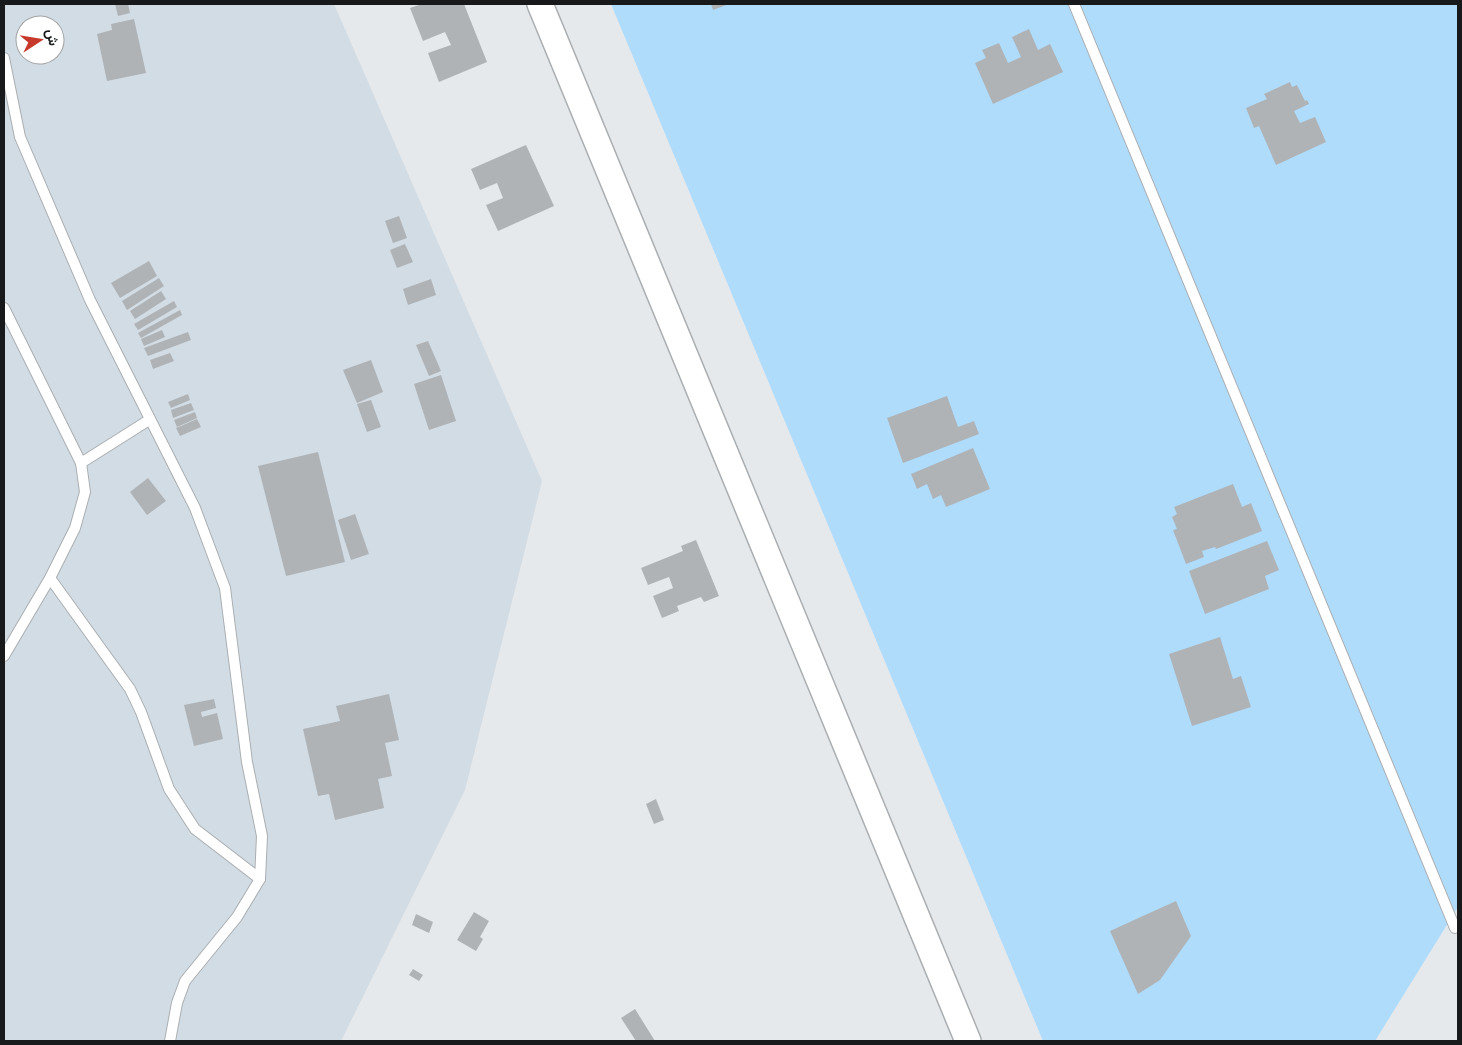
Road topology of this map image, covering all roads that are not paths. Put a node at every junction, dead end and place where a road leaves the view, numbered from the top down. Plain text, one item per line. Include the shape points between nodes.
1 (540, 4) edge
2 (1074, 4) edge
3 (4, 58) edge
4 (4, 308) edge
5 (149, 420) junction
6 (81, 462) junction
7 (50, 578) junction
8 (4, 656) edge
9 (260, 879) junction
10 (1455, 928) dead end
11 (170, 1041) edge
12 (968, 1041) edge

1 - 12 street
2 - 10 lane
3 - 5 lane via 20,136 90,300
4 - 6 lane
5 - 6 lane
5 - 9 lane via 195,508 225,588 247,762 262,836
6 - 7 lane via 85,492 75,528
7 - 8 lane
7 - 9 lane via 130,689 169,789 195,829
9 - 11 lane via 237,917 185,981

